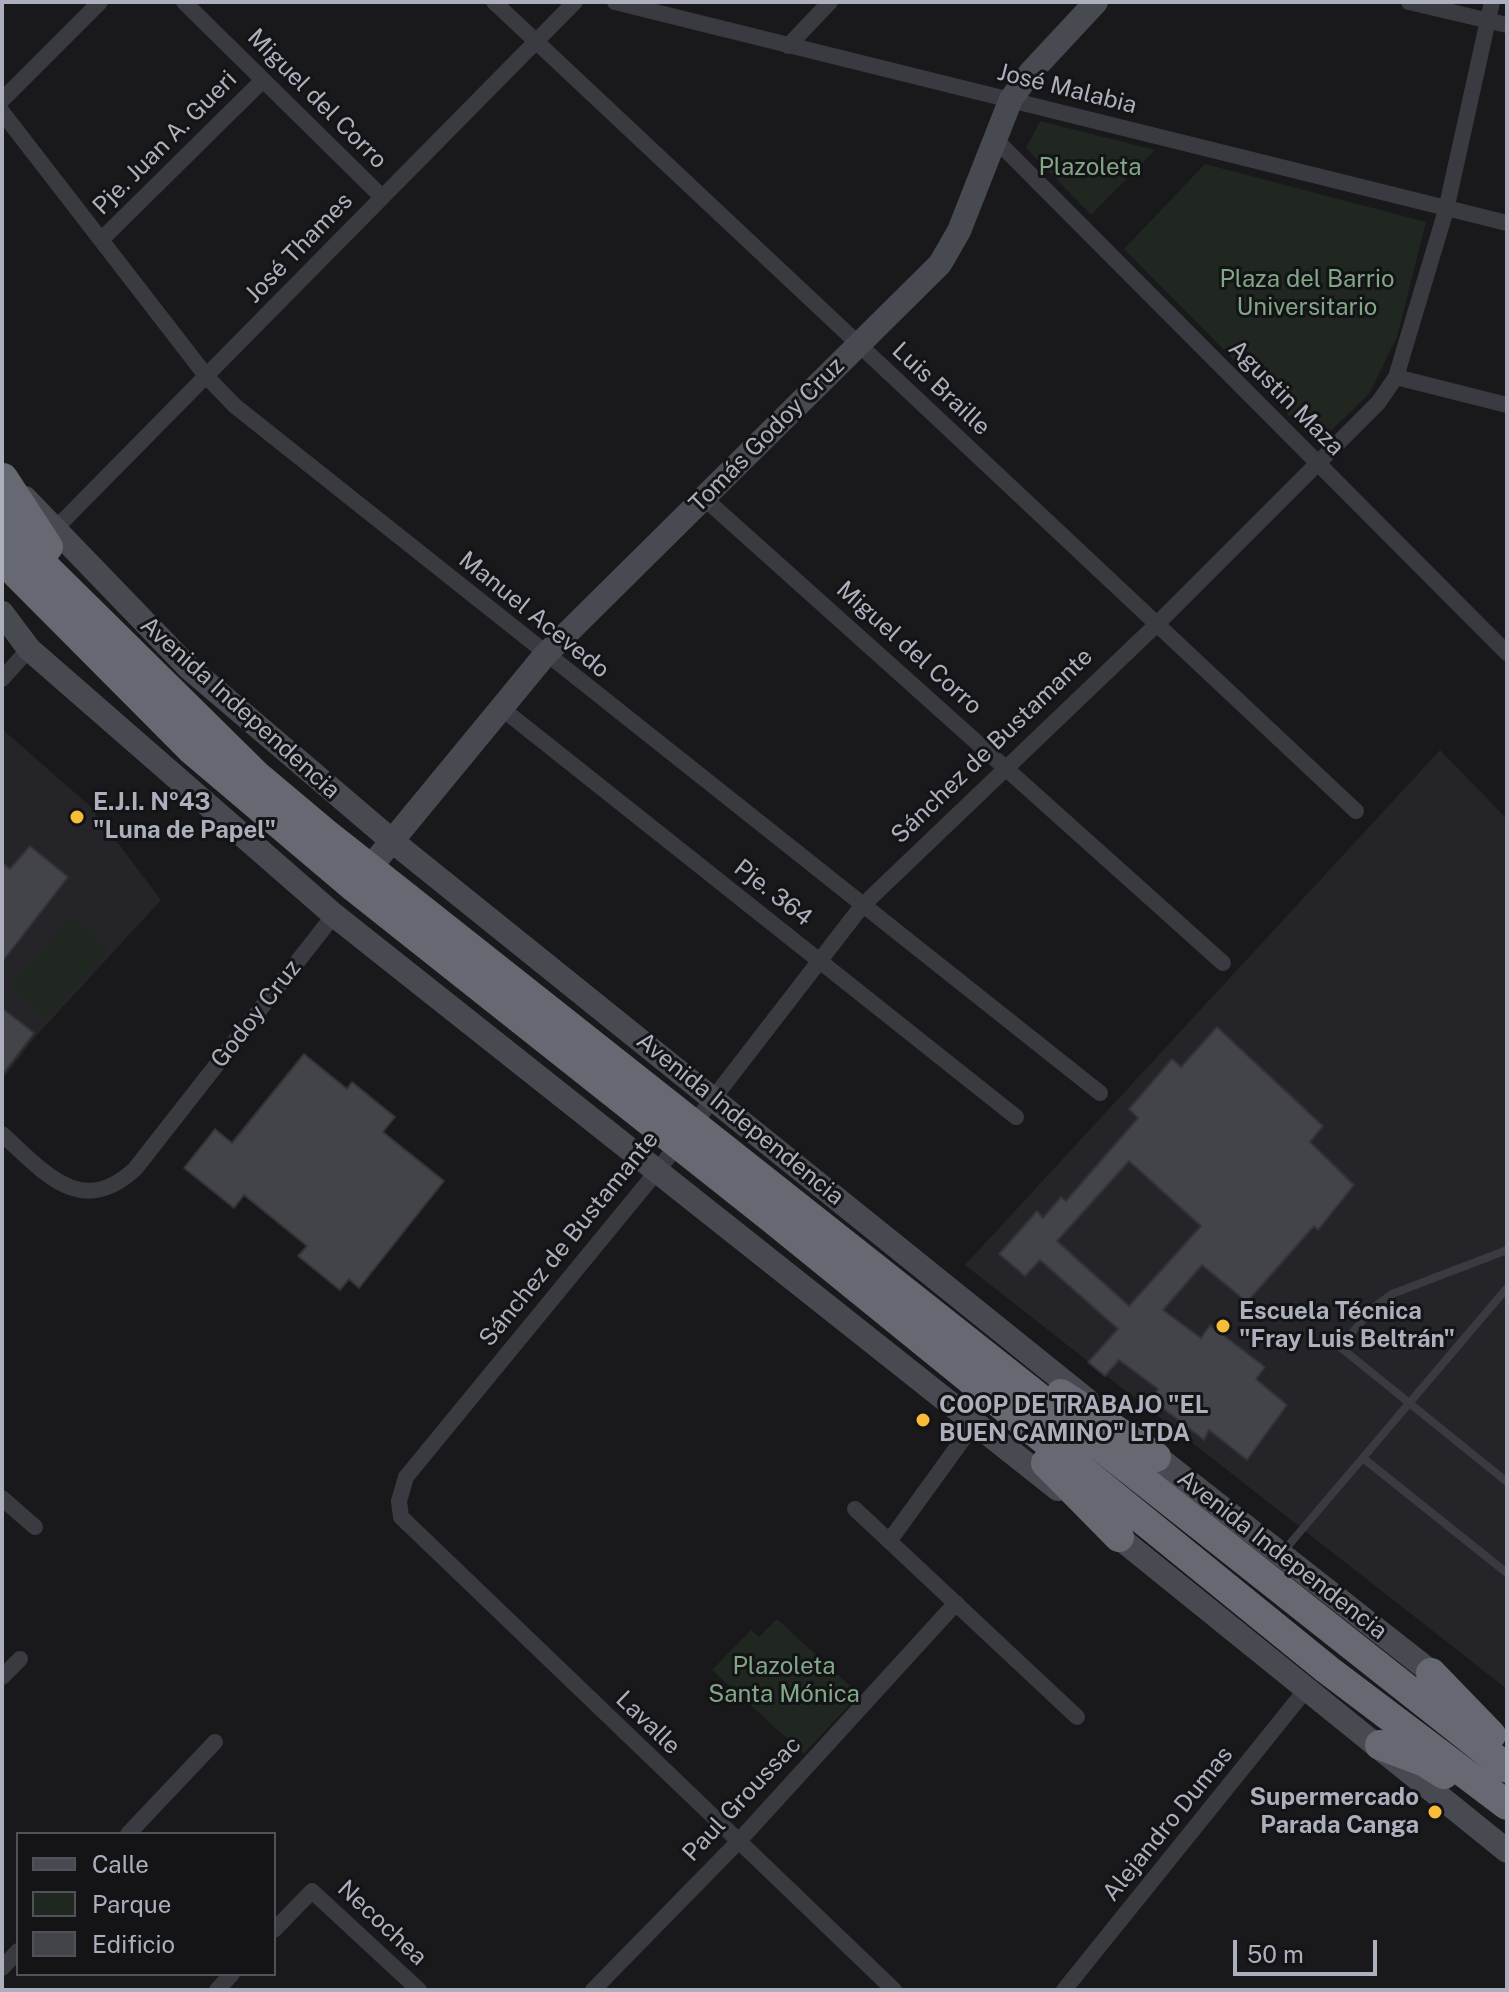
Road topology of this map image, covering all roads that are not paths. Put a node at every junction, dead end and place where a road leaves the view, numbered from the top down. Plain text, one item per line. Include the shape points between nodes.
1 (100, 2) edge
2 (184, 2) edge
3 (494, 2) edge
4 (575, 2) edge
5 (615, 2) edge
6 (830, 2) edge
7 (1096, 2) edge
8 (1409, 2) edge
9 (1492, 2) edge
10 (1488, 21) junction
11 (1507, 25) edge
12 (536, 42) junction
13 (788, 46) junction
14 (263, 80) junction
15 (1011, 99) junction
16 (2, 100) edge
17 (2, 112) edge
18 (997, 141) junction
19 (382, 197) junction
20 (1446, 210) junction
21 (1507, 223) edge
22 (101, 240) junction
23 (858, 344) junction
24 (207, 377) junction
25 (1396, 377) junction
26 (1507, 405) edge
27 (1316, 463) junction
28 (3, 477) edge
29 (704, 498) junction
30 (2, 518) edge
31 (57, 527) junction
32 (2, 559) edge
33 (2, 589) edge
34 (2, 613) edge
35 (1156, 625) junction
36 (29, 649) junction
37 (1507, 653) edge
38 (545, 655) junction
39 (145, 667) junction
40 (2, 679) edge
41 (500, 707) junction
42 (191, 749) junction
43 (1005, 766) junction
44 (1356, 811) dead end
45 (391, 840) junction
46 (362, 877) junction
47 (862, 906) junction
48 (334, 915) junction
49 (817, 959) junction
50 (1223, 963) dead end
51 (1100, 1093) dead end
52 (713, 1097) junction
53 (1016, 1117) dead end
54 (2, 1134) edge
55 (684, 1135) junction
56 (658, 1170) junction
57 (1507, 1250) edge
58 (1507, 1288) edge
59 (882, 1292) junction
60 (1410, 1403) junction
61 (974, 1424) junction
62 (1156, 1457) junction
63 (1363, 1458) junction
64 (406, 1477) joint
65 (1507, 1482) edge
66 (2, 1498) edge
67 (855, 1509) dead end
68 (35, 1527) dead end
69 (1119, 1537) junction
70 (890, 1540) junction
71 (1282, 1553) junction
72 (1507, 1573) edge
73 (956, 1603) junction
74 (20, 1659) dead end
75 (1431, 1673) junction
76 (2, 1677) edge
77 (1308, 1687) junction
78 (1077, 1717) dead end
79 (1507, 1731) edge
80 (215, 1742) dead end
81 (1380, 1745) junction
82 (1507, 1751) edge
83 (1507, 1768) edge
84 (1507, 1805) edge
85 (1507, 1813) edge
86 (130, 1832) edge
87 (737, 1843) junction
88 (1507, 1851) edge
89 (276, 1928) edge
90 (16, 1953) edge
91 (2, 1968) edge
92 (419, 1990) edge
93 (593, 1990) edge
94 (894, 1990) edge
95 (1064, 1990) edge

1 - 16 street
2 - 14 street, Miguel del Corro
3 - 12 street, Luis Braille
4 - 12 street, José Thames
5 - 13 street, José Malabia
6 - 13 street
7 - 15 main road, Tomás Godoy Cruz
8 - 10 street
9 - 10 street, Sánchez de Bustamante
10 - 11 street
10 - 20 street, Sánchez de Bustamante
12 - 19 street, José Thames
12 - 23 street, Luis Braille
13 - 15 street, José Malabia
14 - 19 street, Miguel del Corro
14 - 22 street, Pje. Juan A. Gueri
15 - 18 main road, Tomás Godoy Cruz
15 - 20 street, José Malabia
17 - 22 street, Manuel Acevedo
18 - 23 main road, Tomás Godoy Cruz via 940,264
18 - 27 street, Agustin Maza
19 - 24 street, José Thames
20 - 21 street, José Malabia
20 - 25 street, Sánchez de Bustamante
22 - 24 street, Manuel Acevedo
23 - 29 main road, Tomás Godoy Cruz
23 - 35 street, Luis Braille
24 - 31 street, José Thames
24 - 38 street, Manuel Acevedo via 235,406
25 - 26 street
25 - 27 street, Sánchez de Bustamante via 1378,403
27 - 35 street, Sánchez de Bustamante
27 - 37 street, Agustin Maza
28 - 31 main road, Avenida Independencia
28 - 39 highway via 45,544
29 - 38 main road, Tomás Godoy Cruz
29 - 43 street, Miguel del Corro
30 - 39 highway, Avenida Independencia
31 - 45 main road, Avenida Independencia via 188,667
32 - 42 highway, Avenida Independencia
33 - 42 highway via 70,652
34 - 36 main road
35 - 43 street, Sánchez de Bustamante
35 - 44 street, Luis Braille
36 - 40 street
36 - 48 main road
38 - 41 main road, Tomás Godoy Cruz
38 - 47 street, Manuel Acevedo
39 - 46 highway, Avenida Independencia
41 - 45 main road, Tomás Godoy Cruz
41 - 49 street, Pje. 364
42 - 46 highway, Avenida Independencia
43 - 47 street, Sánchez de Bustamante
43 - 50 street, Miguel del Corro
45 - 46 main road, Godoy Cruz
45 - 52 main road, Avenida Independencia
46 - 48 main road, Godoy Cruz
46 - 55 highway, Avenida Independencia
47 - 49 street, Sánchez de Bustamante
47 - 51 street, Manuel Acevedo
48 - 54 street, Godoy Cruz via 118,1185 95,1192 73,1190
48 - 56 main road
49 - 52 street, Sánchez de Bustamante
49 - 53 street, Pje. 364
52 - 55 street, Sánchez de Bustamante
52 - 62 main road, Avenida Independencia
55 - 56 street, Sánchez de Bustamante
55 - 59 highway, Avenida Independencia
56 - 61 main road
56 - 64 street, Sánchez de Bustamante
57 - 60 lane via 1392,1294 1340,1347
58 - 60 lane
59 - 62 highway
59 - 69 highway via 940,1372 1039,1457
59 - 83 highway, Avenida Independencia
59 - 84 highway, Avenida Independencia via 1328,1670
60 - 63 lane
60 - 65 lane
61 - 69 main road
61 - 70 street
62 - 71 main road, Avenida Independencia
63 - 71 lane
63 - 72 lane
64 - 87 street, Lavalle via 401,1517
66 - 68 street
67 - 70 street
69 - 77 main road
70 - 73 street
71 - 75 main road, Avenida Independencia
73 - 78 street
73 - 87 street, Paul Groussac
74 - 76 street
75 - 79 main road, Avenida Independencia
75 - 82 highway
77 - 81 main road
77 - 95 street, Alejandro Dumas
80 - 86 street
81 - 85 highway via 1425,1762
81 - 88 main road
87 - 93 street, Paul Groussac
87 - 94 street, Lavalle
89 - 92 street, Necochea via 312,1891
90 - 91 street

